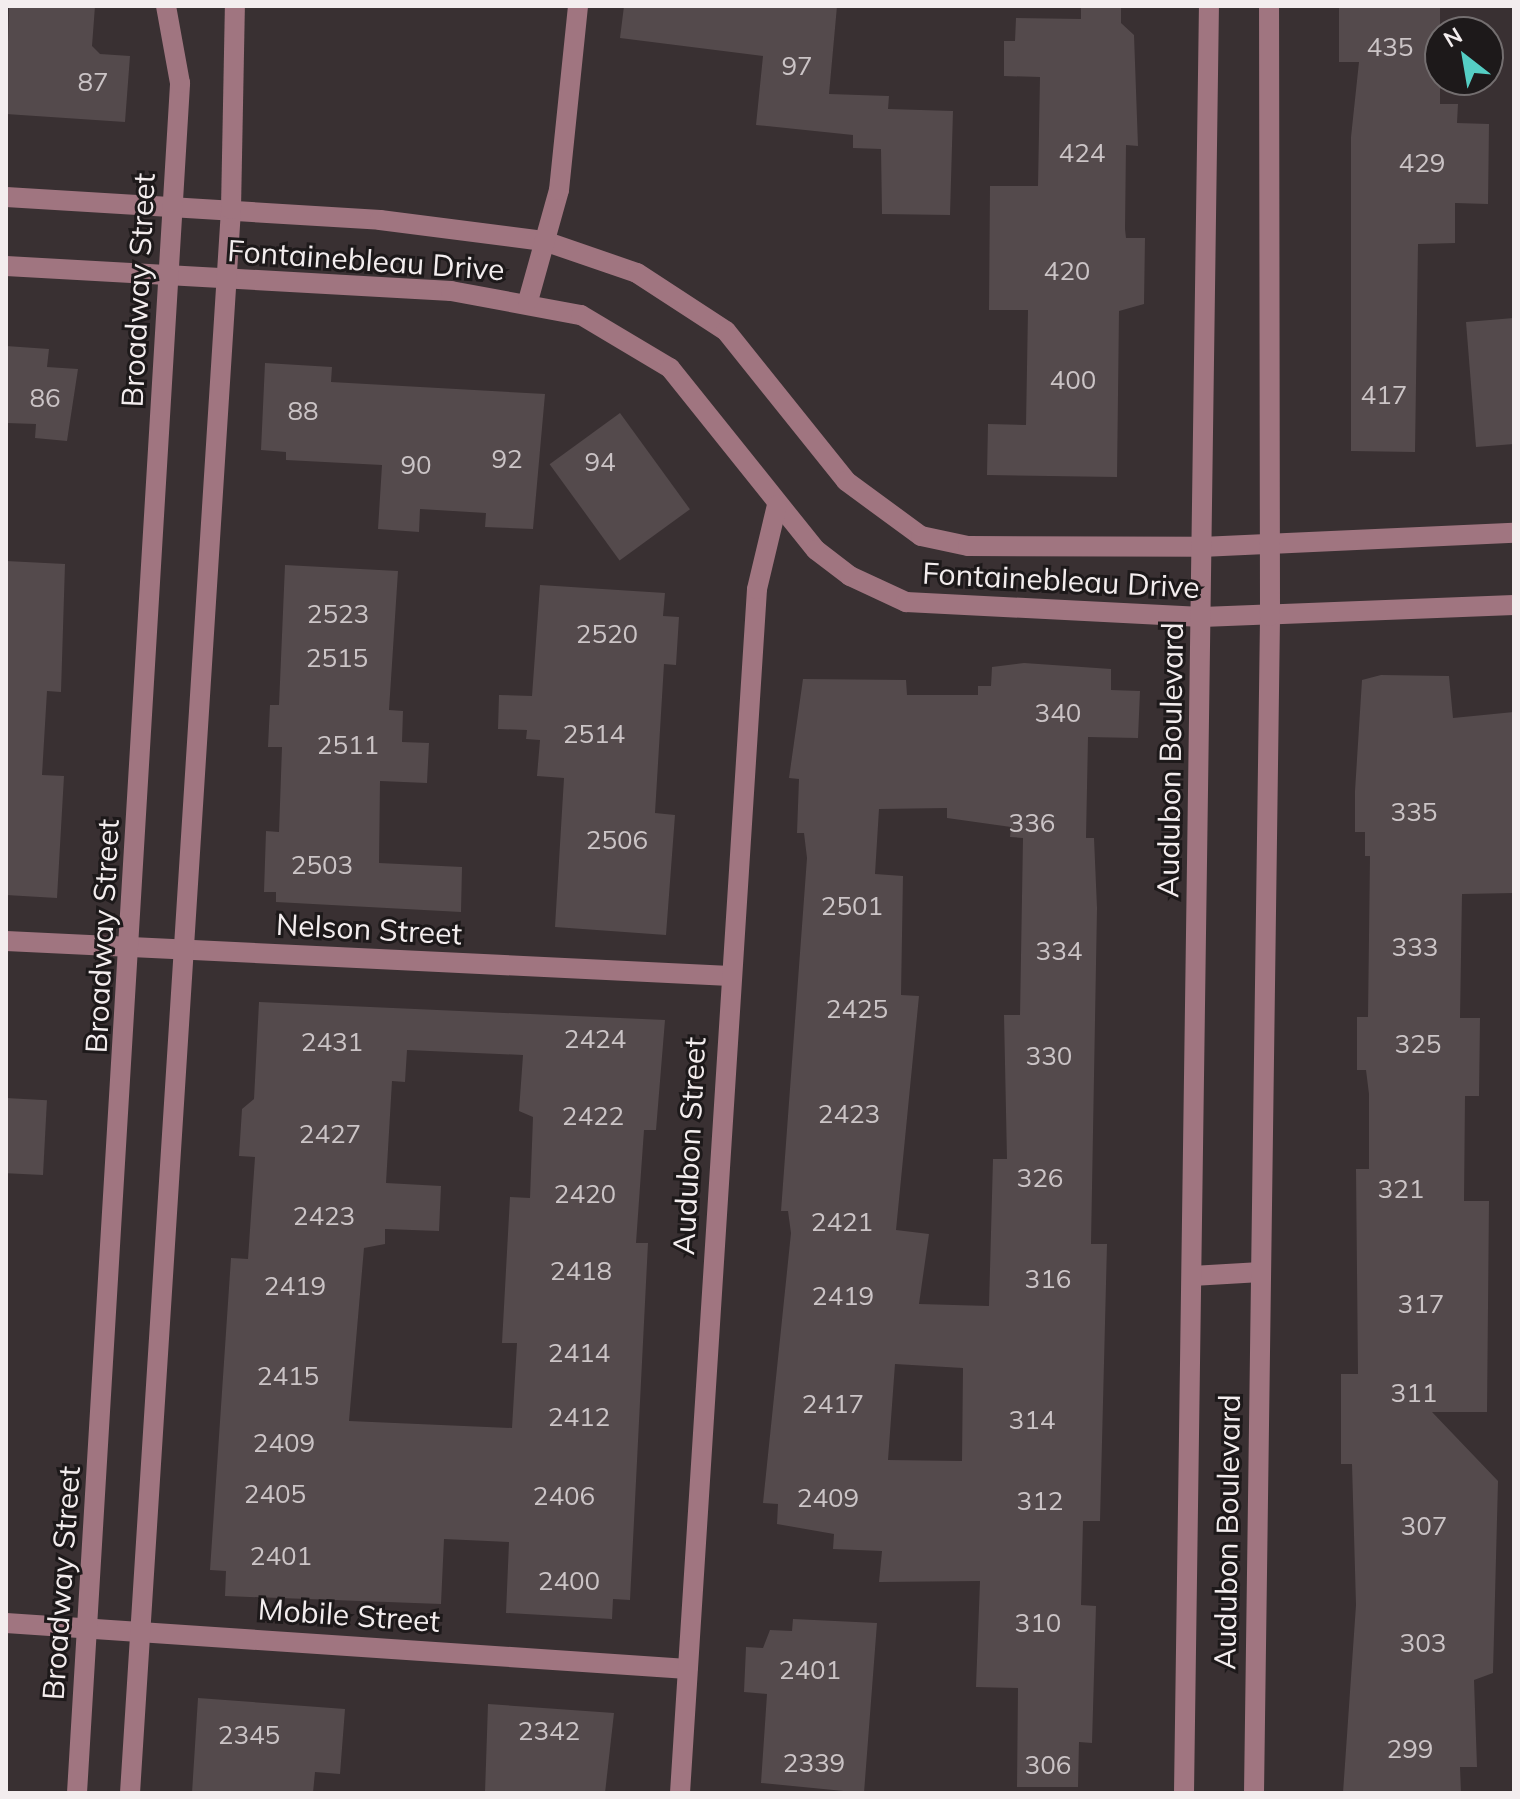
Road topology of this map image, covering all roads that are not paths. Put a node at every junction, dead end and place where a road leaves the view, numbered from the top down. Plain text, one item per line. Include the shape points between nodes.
1 (166, 6) edge
2 (235, 6) edge
3 (578, 6) edge
4 (1209, 6) edge
5 (1269, 6) edge
6 (6, 197) edge
7 (172, 206) junction
8 (231, 209) junction
9 (544, 241) junction
10 (6, 266) edge
11 (169, 277) junction
12 (226, 281) junction
13 (528, 301) junction
14 (777, 505) junction
15 (1514, 533) edge
16 (1267, 544) junction
17 (1201, 547) junction
18 (1514, 605) edge
19 (1270, 616) junction
20 (1202, 617) junction
21 (6, 941) edge
22 (132, 949) junction
23 (181, 951) junction
24 (730, 976) junction
25 (1261, 1272) junction
26 (1192, 1276) junction
27 (6, 1623) edge
28 (88, 1629) junction
29 (140, 1631) junction
30 (687, 1669) junction
31 (77, 1793) edge
32 (130, 1793) edge
33 (680, 1793) edge
34 (1184, 1793) edge
35 (1254, 1793) edge

1 - 7 street, Broadway Street via 180,83
2 - 8 street
3 - 9 street via 559,190
4 - 17 street, Audubon Boulevard
5 - 16 street, Audubon Boulevard
6 - 7 street, Fontainebleau Drive
7 - 8 street, Fontainebleau Drive
7 - 11 street, Broadway Street
8 - 9 street, Fontainebleau Drive
8 - 12 street
9 - 13 street
9 - 17 street, Fontainebleau Drive via 637,273 726,331 846,481 921,536 968,546
10 - 11 street, Fontainebleau Drive
11 - 12 street, Fontainebleau Drive
11 - 22 street, Broadway Street
12 - 13 street, Fontainebleau Drive
12 - 23 street
13 - 14 street, Fontainebleau Drive via 581,315 670,368 715,416
14 - 20 street, Fontainebleau Drive via 850,576 906,602
14 - 24 street, Audubon Street via 757,589
15 - 16 street, Fontainebleau Drive
16 - 17 street, Fontainebleau Drive
16 - 19 street, Audubon Boulevard
17 - 20 street, Audubon Boulevard
18 - 19 street, Fontainebleau Drive
19 - 20 street, Fontainebleau Drive
19 - 25 street, Audubon Boulevard
20 - 26 street, Audubon Boulevard
21 - 22 street, Nelson Street
22 - 23 street, Nelson Street
22 - 28 street, Broadway Street
23 - 24 street, Nelson Street
23 - 29 street
24 - 30 street, Audubon Street
25 - 26 street
25 - 35 street, Audubon Boulevard
26 - 34 street, Audubon Boulevard
27 - 28 street, Mobile Street
28 - 29 street, Mobile Street
28 - 31 street, Broadway Street
29 - 30 street, Mobile Street
29 - 32 street
30 - 33 street, Audubon Street

